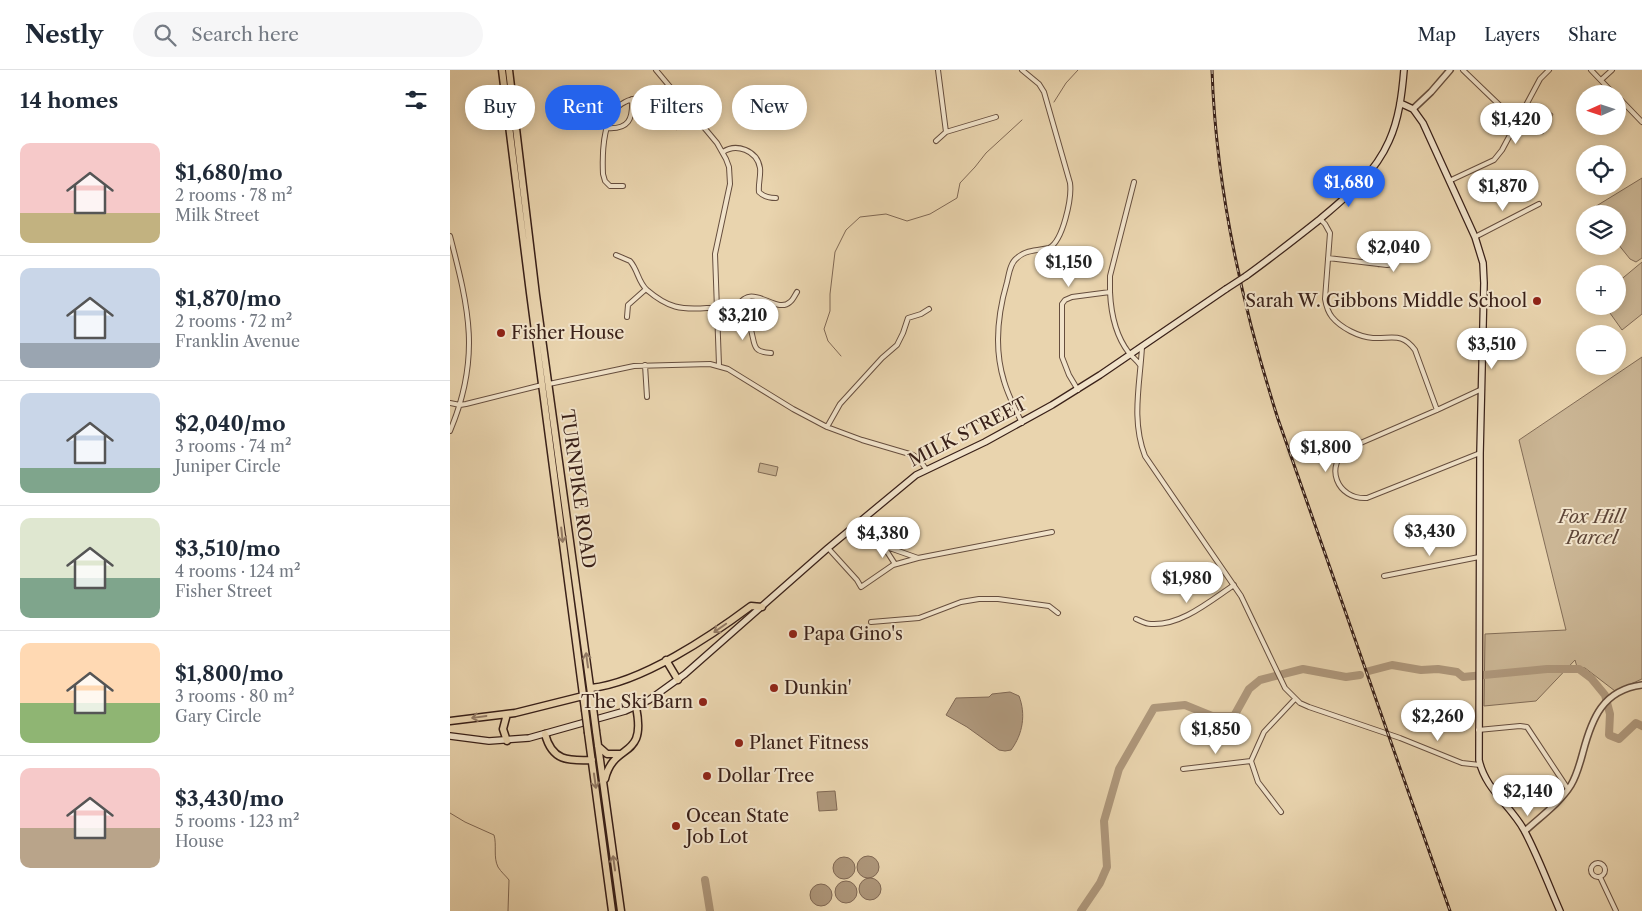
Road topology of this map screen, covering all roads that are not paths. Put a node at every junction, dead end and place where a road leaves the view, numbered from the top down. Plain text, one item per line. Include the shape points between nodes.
1 (502, 70) edge
2 (509, 70) edge
3 (656, 70) edge
4 (938, 70) edge
5 (1022, 70) edge
6 (1404, 70) edge
7 (1450, 70) edge
8 (1463, 70) edge
9 (1549, 70) edge
10 (1591, 70) edge
11 (1612, 70) edge
12 (1601, 80) junction
13 (668, 85) edge
14 (1606, 85) edge
15 (1400, 103) junction
16 (1626, 105) edge
17 (1413, 109) junction
18 (631, 116) edge
19 (996, 117) dead end
20 (1641, 120) edge
21 (1517, 122) junction
22 (621, 127) edge
23 (606, 130) edge
24 (706, 130) edge
25 (946, 132) junction
26 (936, 141) dead end
27 (723, 152) junction
28 (1450, 181) junction
29 (1134, 182) dead end
30 (623, 186) dead end
31 (776, 198) dead end
32 (1539, 204) dead end
33 (1320, 219) junction
34 (450, 236) edge
35 (1475, 237) junction
36 (616, 255) dead end
37 (1328, 258) junction
38 (1378, 264) junction
39 (646, 289) junction
40 (797, 292) dead end
41 (1110, 292) junction
42 (717, 308) junction
43 (929, 309) dead end
44 (735, 312) junction
45 (627, 317) dead end
46 (1142, 347) junction
47 (771, 353) dead end
48 (1130, 355) junction
49 (645, 365) junction
50 (719, 365) junction
51 (1140, 366) junction
52 (546, 385) junction
53 (1482, 389) junction
54 (1078, 390) junction
55 (647, 398) dead end
56 (450, 403) edge
57 (460, 405) junction
58 (1437, 410) junction
59 (1022, 423) junction
60 (827, 427) junction
61 (450, 431) edge
62 (1480, 453) junction
63 (926, 469) junction
64 (862, 519) junction
65 (1052, 532) dead end
66 (884, 546) junction
67 (828, 548) junction
68 (1479, 557) junction
69 (918, 558) junction
70 (895, 564) junction
71 (1384, 576) dead end
72 (1234, 585) junction
73 (762, 607) junction
74 (1058, 613) dead end
75 (1136, 619) dead end
76 (871, 622) dead end
77 (666, 660) junction
78 (678, 680) junction
79 (1642, 686) edge
80 (591, 688) junction
81 (584, 696) junction
82 (1296, 699) junction
83 (636, 706) junction
84 (507, 714) junction
85 (450, 721) edge
86 (1478, 730) junction
87 (545, 734) junction
88 (450, 736) edge
89 (507, 741) junction
90 (598, 746) junction
91 (621, 754) junction
92 (592, 760) junction
93 (1251, 761) junction
94 (1480, 765) junction
95 (1183, 769) dead end
96 (604, 785) junction
97 (1568, 789) junction
98 (1281, 812) dead end
99 (1525, 831) junction
100 (1600, 877) dead end
101 (612, 911) edge
102 (621, 911) edge
103 (1560, 911) edge
104 (1616, 911) edge

1 - 52 highway, TURNPIKE ROAD
2 - 52 highway, TURNPIKE ROAD
3 - 13 street
4 - 25 street
5 - 59 street via 1040,84 1044,92 1071,193 1058,239 1049,248 1015,258 1000,305 1002,372
6 - 15 main road, MILK STREET
7 - 17 street
8 - 21 street
9 - 21 street via 1540,79
10 - 12 street
11 - 12 street
12 - 14 street
15 - 17 main road
15 - 33 main road, MILK STREET via 1385,150 1375,166 1356,188
16 - 20 street
17 - 28 main road
18 - 22 street
19 - 25 street
21 - 28 street via 1494,160
23 - 30 street via 605,181 610,186
24 - 27 street
25 - 26 street
27 - 31 street via 740,148 755,156 760,168 759,192 767,198
27 - 42 street via 729,167 730,184 715,254
28 - 35 main road
29 - 41 street via 1110,276
32 - 35 street
33 - 37 street via 1330,232
33 - 46 main road, MILK STREET, bridge via 1277,254
34 - 57 street via 464,291 469,331 468,367
35 - 53 main road via 1483,273
36 - 39 street via 630,261
37 - 38 street
37 - 58 street via 1325,299 1331,317 1364,336 1402,338 1410,342
38 - 38 street via 1392,264 1394,254 1384,252
39 - 42 street via 678,309
39 - 45 street via 628,305
40 - 44 street via 790,303 783,305 750,297 741,301
41 - 48 street via 1112,320
41 - 54 street via 1072,297 1062,304 1062,357
42 - 44 street
42 - 50 street
43 - 60 street via 908,318 897,345 840,404
44 - 47 street via 748,324 755,347 761,352
46 - 48 main road, MILK STREET
46 - 51 street
48 - 51 street
48 - 54 main road, MILK STREET
49 - 50 street
49 - 52 street
49 - 55 street
50 - 60 street
51 - 72 street via 1137,418 1145,456
52 - 57 street
80 -> 52 highway, TURNPIKE ROAD
52 -> 81 highway, TURNPIKE ROAD
53 - 58 street
53 - 62 main road
54 - 59 main road, MILK STREET
56 - 57 street
57 - 61 street
58 - 62 street via 1346,450 1336,466 1336,476 1346,493 1369,497
59 - 63 main road, MILK STREET
60 - 63 street via 913,455
62 - 68 main road
63 - 64 main road, MILK STREET
64 - 66 street
64 - 67 main road, MILK STREET
65 - 69 street
66 - 69 street
66 - 70 street
67 - 70 street via 861,588
67 - 73 main road, MILK STREET
68 - 71 street
68 - 86 main road
69 - 70 street
72 - 75 street via 1196,610 1171,621 1151,624
72 - 82 street via 1285,688
73 -> 77 highway via 751,606
73 - 78 main road, MILK STREET
74 - 76 street via 1049,606 979,599 961,602 919,618
77 - 78 highway
77 - 80 highway via 616,683
78 - 83 main road, MILK STREET
79 - 97 street via 1614,695 1596,714 1578,770
80 - 90 highway, TURNPIKE ROAD, bridge
81 - 84 highway
81 - 92 highway, TURNPIKE ROAD, bridge
82 - 93 street via 1264,732
82 - 94 street via 1309,707 1462,763
83 - 87 main road, MILK STREET
83 - 91 highway via 638,734 629,749
84 -> 85 highway
84 - 89 highway via 503,728
86 - 94 main road
86 - 97 street via 1527,727
87 - 89 main road, MILK STREET
87 - 92 highway via 551,748 562,758
88 - 89 main road, MILK STREET
90 - 91 highway via 608,754
90 - 96 highway, TURNPIKE ROAD
91 - 96 highway via 609,767
92 -> 101 highway, TURNPIKE ROAD
93 - 95 street
93 - 98 street via 1258,782
94 - 99 main road via 1487,781
102 -> 96 highway, TURNPIKE ROAD
97 - 99 street
99 - 103 main road
100 - 104 street

